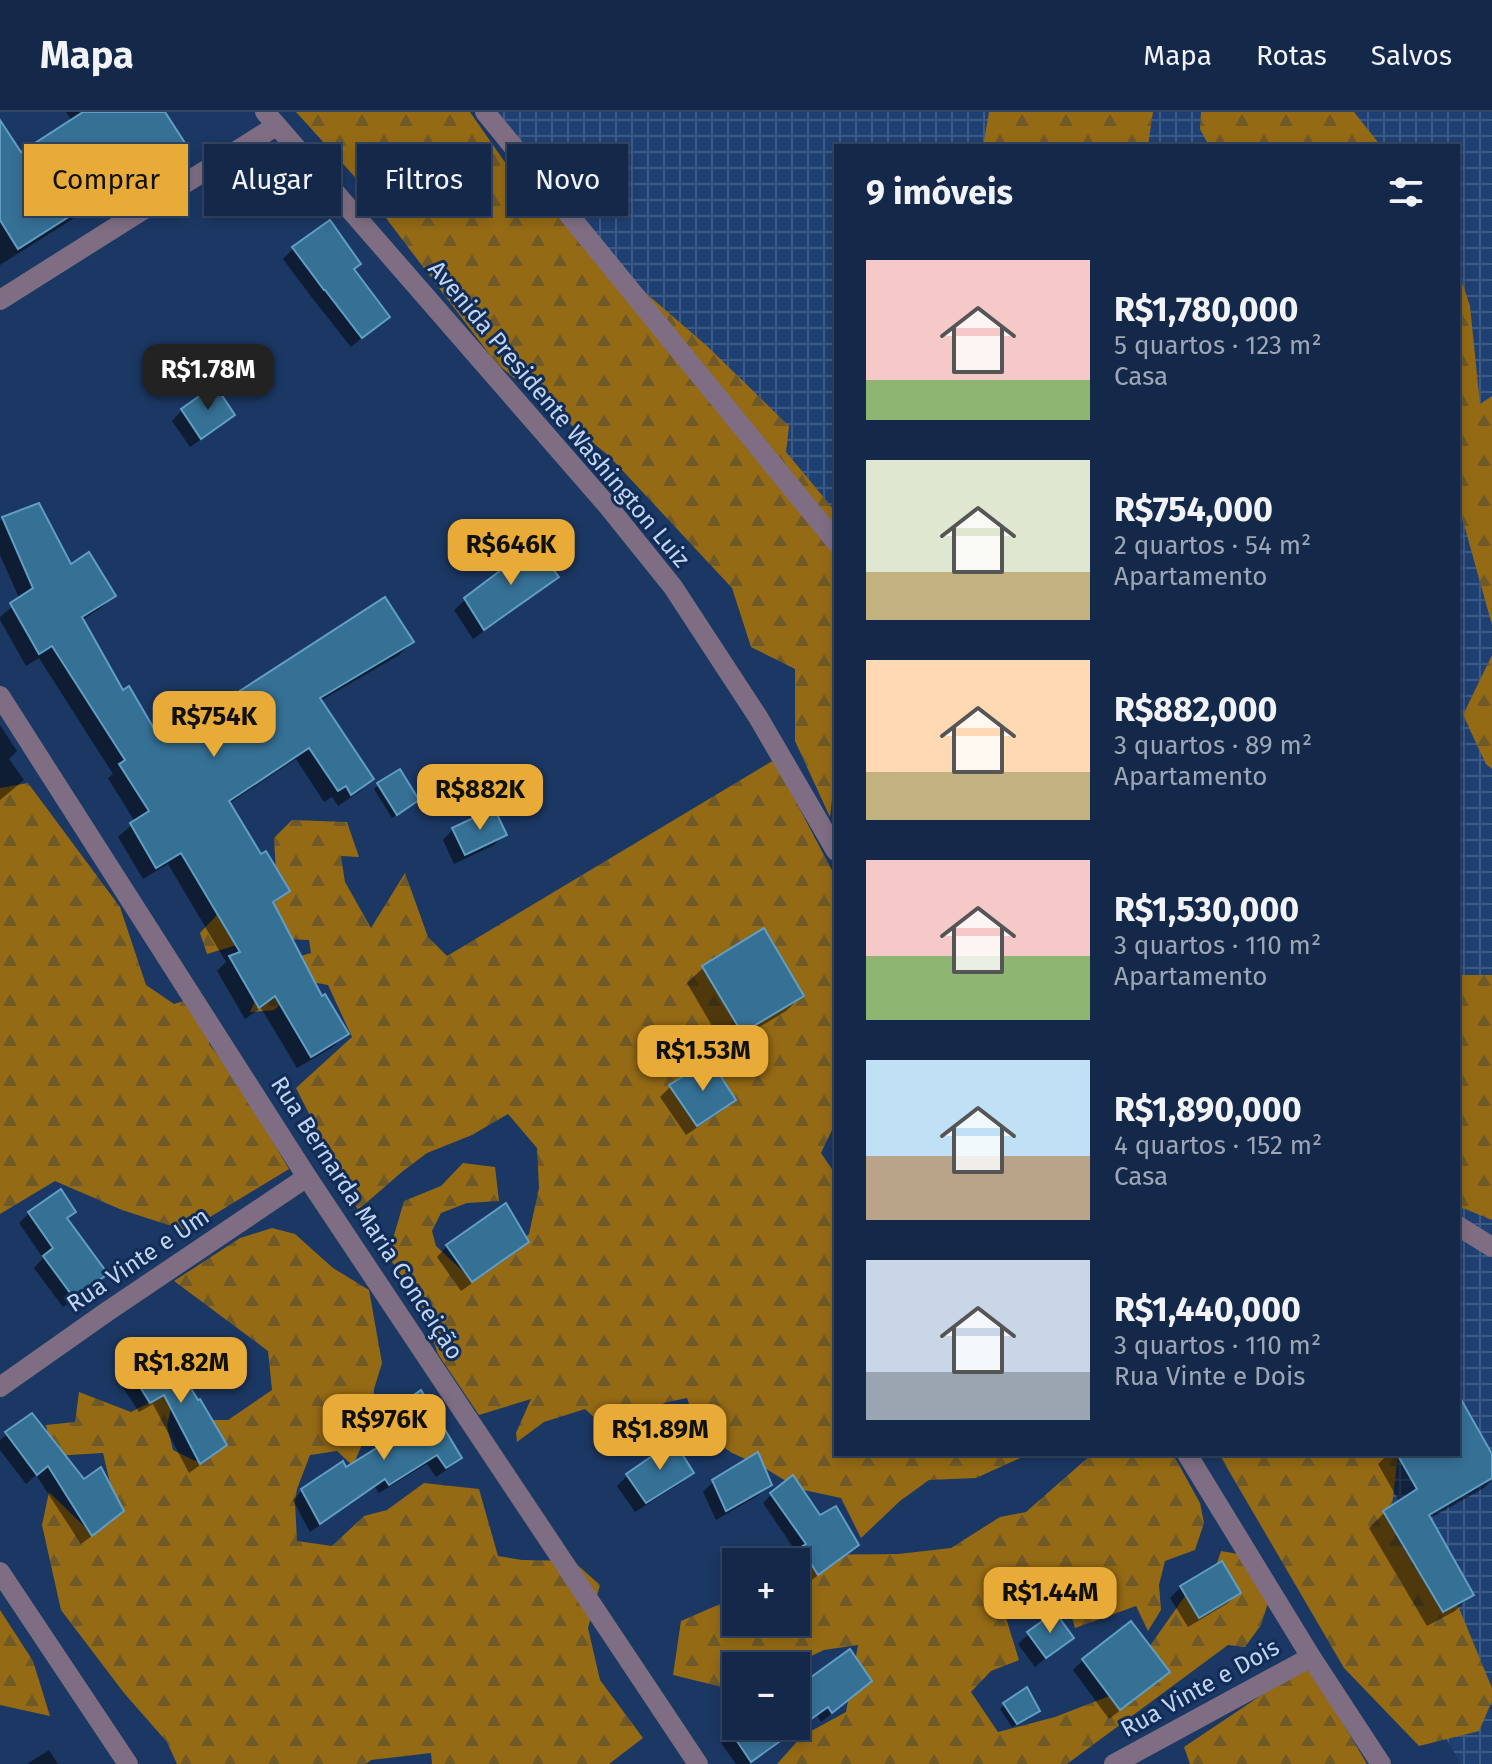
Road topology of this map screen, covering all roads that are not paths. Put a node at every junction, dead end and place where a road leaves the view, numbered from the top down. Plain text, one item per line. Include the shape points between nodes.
1 (485, 112) edge
2 (271, 119) edge
3 (0, 300) edge
4 (834, 540) edge
5 (0, 696) edge
6 (834, 848) edge
7 (307, 1177) junction
8 (1460, 1227) edge
9 (1492, 1247) edge
10 (0, 1387) edge
11 (1188, 1456) edge
12 (0, 1572) edge
13 (1311, 1657) junction
14 (128, 1764) edge
15 (698, 1764) edge
16 (1114, 1764) edge
17 (1381, 1764) edge

1 - 4 street
2 - 3 street
2 - 6 street, Avenida Presidente Washington Luiz via 673,587
5 - 7 street, Rua Bernarda Maria Conceição
7 - 10 street, Rua Vinte e Um
7 - 15 street, Rua Bernarda Maria Conceição
8 - 9 street
11 - 13 street
12 - 14 street
13 - 16 street, Rua Vinte e Dois
13 - 17 street

